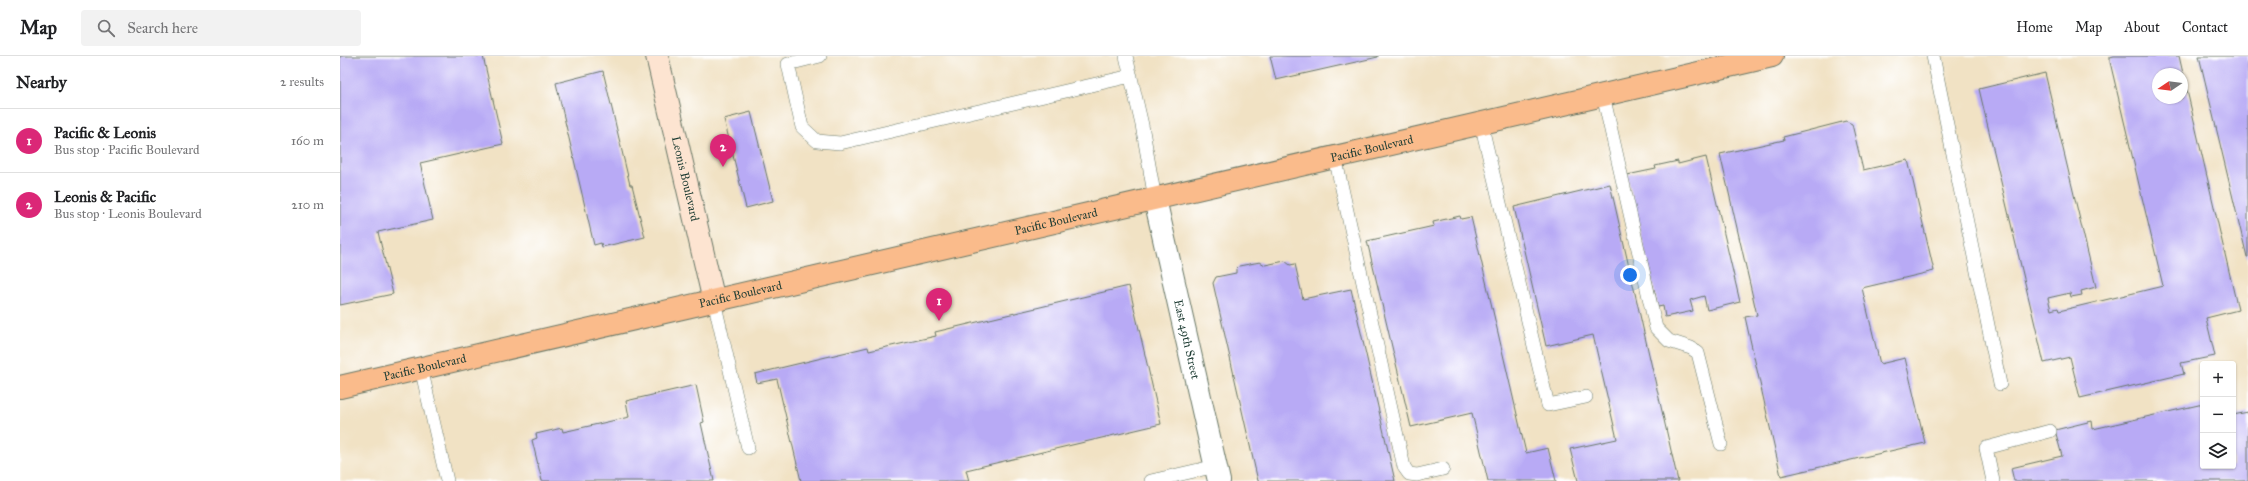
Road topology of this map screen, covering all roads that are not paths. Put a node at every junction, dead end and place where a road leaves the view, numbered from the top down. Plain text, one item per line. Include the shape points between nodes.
1 (657, 56) edge
2 (820, 56) edge
3 (1126, 56) edge
4 (1772, 56) edge
5 (1933, 56) edge
6 (787, 60) edge
7 (1131, 76) junction
8 (1603, 95) junction
9 (1481, 123) junction
10 (1335, 157) junction
11 (1154, 199) junction
12 (714, 301) junction
13 (421, 368) junction
14 (2000, 384) dead end
15 (340, 387) edge
16 (1586, 397) dead end
17 (2050, 432) dead end
18 (1721, 444) dead end
19 (748, 448) dead end
20 (1443, 469) dead end
21 (1218, 474) edge
22 (447, 481) edge
23 (1151, 481) edge
24 (1993, 481) edge

1 - 12 main road, Leonis Boulevard
2 - 6 lane
3 - 7 lane
4 - 8 main road, Pacific Boulevard
5 - 14 lane
6 - 7 lane via 802,127 816,141 840,143
7 - 11 lane
8 - 9 main road, Pacific Boulevard
8 - 18 lane via 1656,328 1668,341 1691,348 1698,353
9 - 10 main road, Pacific Boulevard
9 - 16 lane via 1548,406
10 - 11 main road, Pacific Boulevard
10 - 20 lane via 1404,467 1409,474 1417,475
11 - 12 main road, Pacific Boulevard
11 - 21 street, East 49th Street
12 - 13 main road, Pacific Boulevard
12 - 19 lane
13 - 15 main road, Pacific Boulevard
13 - 22 lane
17 - 24 lane via 1986,448
21 - 23 lane

